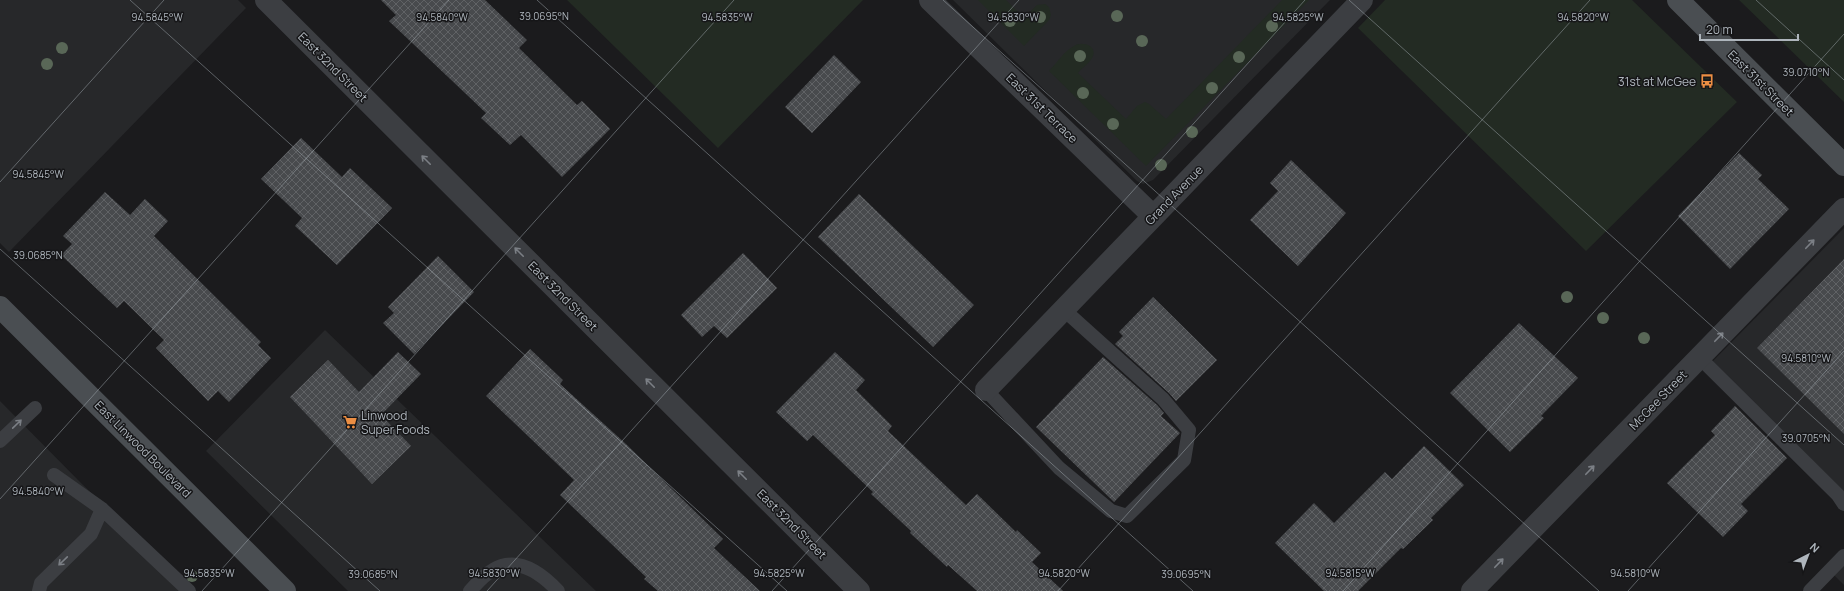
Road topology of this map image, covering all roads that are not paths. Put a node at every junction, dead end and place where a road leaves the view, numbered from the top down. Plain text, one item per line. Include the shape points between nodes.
1 (266, 0) edge
2 (930, 0) edge
3 (1362, 0) edge
4 (1685, 2) edge
5 (1844, 165) edge
6 (1844, 209) edge
7 (1153, 216) junction
8 (0, 307) edge
9 (1064, 309) junction
10 (1699, 357) junction
11 (986, 390) joint
12 (34, 408) dead end
13 (0, 441) edge
14 (54, 475) dead end
15 (1844, 504) edge
16 (102, 509) junction
17 (1844, 556) edge
18 (39, 591) edge
19 (189, 591) edge
20 (285, 591) edge
21 (470, 591) edge
22 (558, 591) edge
23 (859, 591) edge
24 (1472, 591) edge
25 (1810, 591) edge

23 -> 1 street, East 32nd Street
2 - 7 street, East 31st Terrace
3 - 7 street, Grand Avenue
4 - 5 main road, East 31st Street
10 -> 6 street, McGee Street
7 - 9 street, Grand Avenue
8 - 20 main road, East Linwood Boulevard
9 - 11 street, Grand Avenue
9 - 11 lane via 1163,399 1189,430 1184,460 1127,516 1111,511 1059,468
10 - 15 lane via 1838,495
24 -> 10 street, McGee Street
13 -> 12 lane
14 - 16 lane
16 -> 18 lane via 91,534 40,583
16 - 19 lane
17 - 25 lane
21 - 22 lane via 493,569 510,564 525,566 545,576

